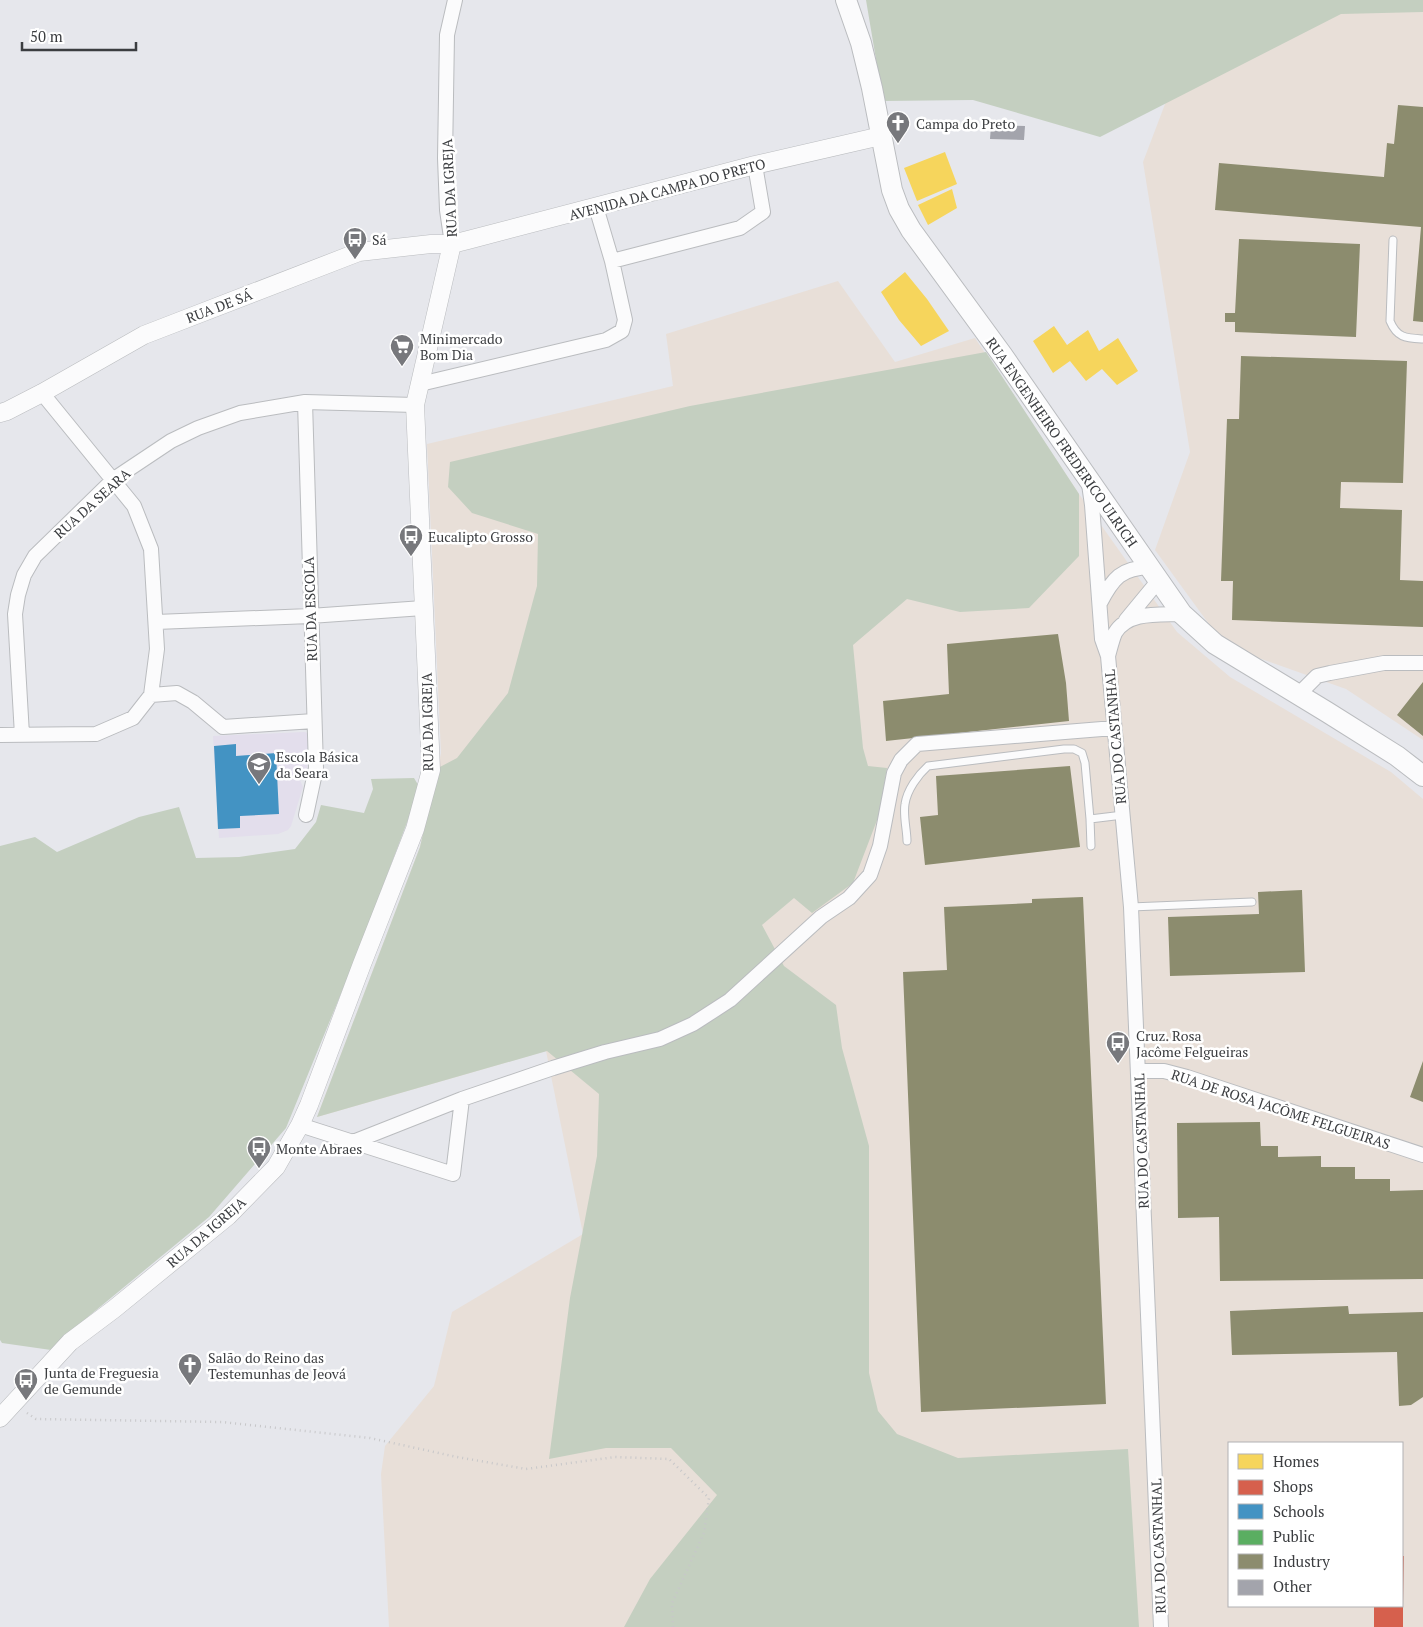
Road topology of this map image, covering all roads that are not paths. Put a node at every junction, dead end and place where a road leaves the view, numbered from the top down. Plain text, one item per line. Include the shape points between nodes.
1 (455, 0) edge
2 (846, 0) edge
3 (881, 136) junction
4 (755, 165) junction
5 (596, 207) junction
6 (1393, 240) dead end
7 (452, 244) junction
8 (612, 261) junction
9 (1423, 339) edge
10 (420, 384) junction
11 (42, 392) junction
12 (305, 402) junction
13 (414, 405) junction
14 (0, 413) edge
15 (114, 479) junction
16 (1089, 481) junction
17 (1155, 574) junction
18 (1099, 604) junction
19 (423, 608) junction
20 (1182, 614) junction
21 (310, 616) junction
22 (156, 622) junction
23 (1124, 623) junction
24 (1108, 656) junction
25 (1423, 663) edge
26 (1298, 694) junction
27 (151, 695) junction
28 (314, 721) junction
29 (1114, 728) junction
30 (0, 735) edge
31 (22, 735) junction
32 (1423, 776) edge
33 (306, 815) dead end
34 (1123, 815) junction
35 (1090, 819) junction
36 (907, 841) dead end
37 (1092, 846) dead end
38 (1252, 902) dead end
39 (1131, 907) junction
40 (1138, 1071) junction
41 (462, 1098) junction
42 (300, 1125) junction
43 (353, 1142) junction
44 (1423, 1155) edge
45 (0, 1418) edge
46 (1161, 1627) edge

1 - 7 street, RUA DA IGREJA via 447,35 447,210
2 - 3 main road, RUA ENGENHEIRO FREDERICO ULRICH via 861,43
3 - 4 street, AVENIDA DA CAMPA DO PRETO
3 - 16 main road, RUA ENGENHEIRO FREDERICO ULRICH via 892,190 911,230 1004,356
4 - 5 street, AVENIDA DA CAMPA DO PRETO
4 - 8 street via 763,212 740,228
5 - 7 street, AVENIDA DA CAMPA DO PRETO
5 - 8 street
6 - 9 lane via 1390,321 1394,331 1402,336
7 - 10 street, RUA DA IGREJA
7 - 11 street, RUA DE SÁ via 359,252 144,335
8 - 10 street via 625,320 622,331 606,340
10 - 13 street, RUA DA IGREJA
11 - 14 street, RUA DE SÁ
11 - 15 street
12 - 13 street, RUA DA SEARA
12 - 15 street, RUA DA SEARA via 240,413 198,428 171,441
12 - 21 street, RUA DA ESCOLA
13 - 19 street, RUA DA IGREJA
15 - 22 street via 134,506 151,549
15 - 31 street, RUA DA SEARA via 35,556 24,575 15,614
16 - 17 main road, RUA ENGENHEIRO FREDERICO ULRICH
16 - 18 street, RUA DO CASTANHAL
17 - 18 street via 1139,568 1122,573 1109,585
17 - 20 main road, RUA ENGENHEIRO FREDERICO ULRICH
17 - 23 street, RUA DO CASTANHAL
18 - 24 street, RUA DO CASTANHAL via 1102,639
19 - 21 street
19 - 42 street, RUA DA IGREJA via 431,770 415,829
20 - 23 street via 1143,615
20 - 26 main road, RUA ENGENHEIRO FREDERICO ULRICH via 1215,644
21 - 22 street
21 - 28 street, RUA DA ESCOLA
22 - 27 street via 157,649
23 - 24 street, RUA DO CASTANHAL via 1115,634
24 - 29 street, RUA DO CASTANHAL
25 - 26 street via 1384,663 1330,672 1317,676
26 - 32 main road, RUA ENGENHEIRO FREDERICO ULRICH
27 - 28 street via 177,693 223,727
27 - 31 street via 133,718 96,734
28 - 33 street, RUA DA ESCOLA via 316,768
29 - 34 street, RUA DO CASTANHAL
29 - 41 street via 918,744 901,760 894,773 880,846 870,876 849,898 821,917 730,1000 693,1024 660,1039 579,1060
30 - 31 street
34 - 35 lane
34 - 39 street, RUA DO CASTANHAL
35 - 36 lane via 1086,763 1082,753 1074,749 1016,755 928,766 905,804
35 - 37 lane
38 - 39 lane
39 - 40 street, RUA DO CASTANHAL
40 - 44 street, RUA DE ROSA JACÔME FELGUEIRAS via 1164,1071 1188,1077
40 - 46 street, RUA DO CASTANHAL
41 - 43 street
41 - 43 street via 453,1174
42 - 43 street
42 - 45 street, RUA DA IGREJA via 276,1167 228,1216 70,1342

